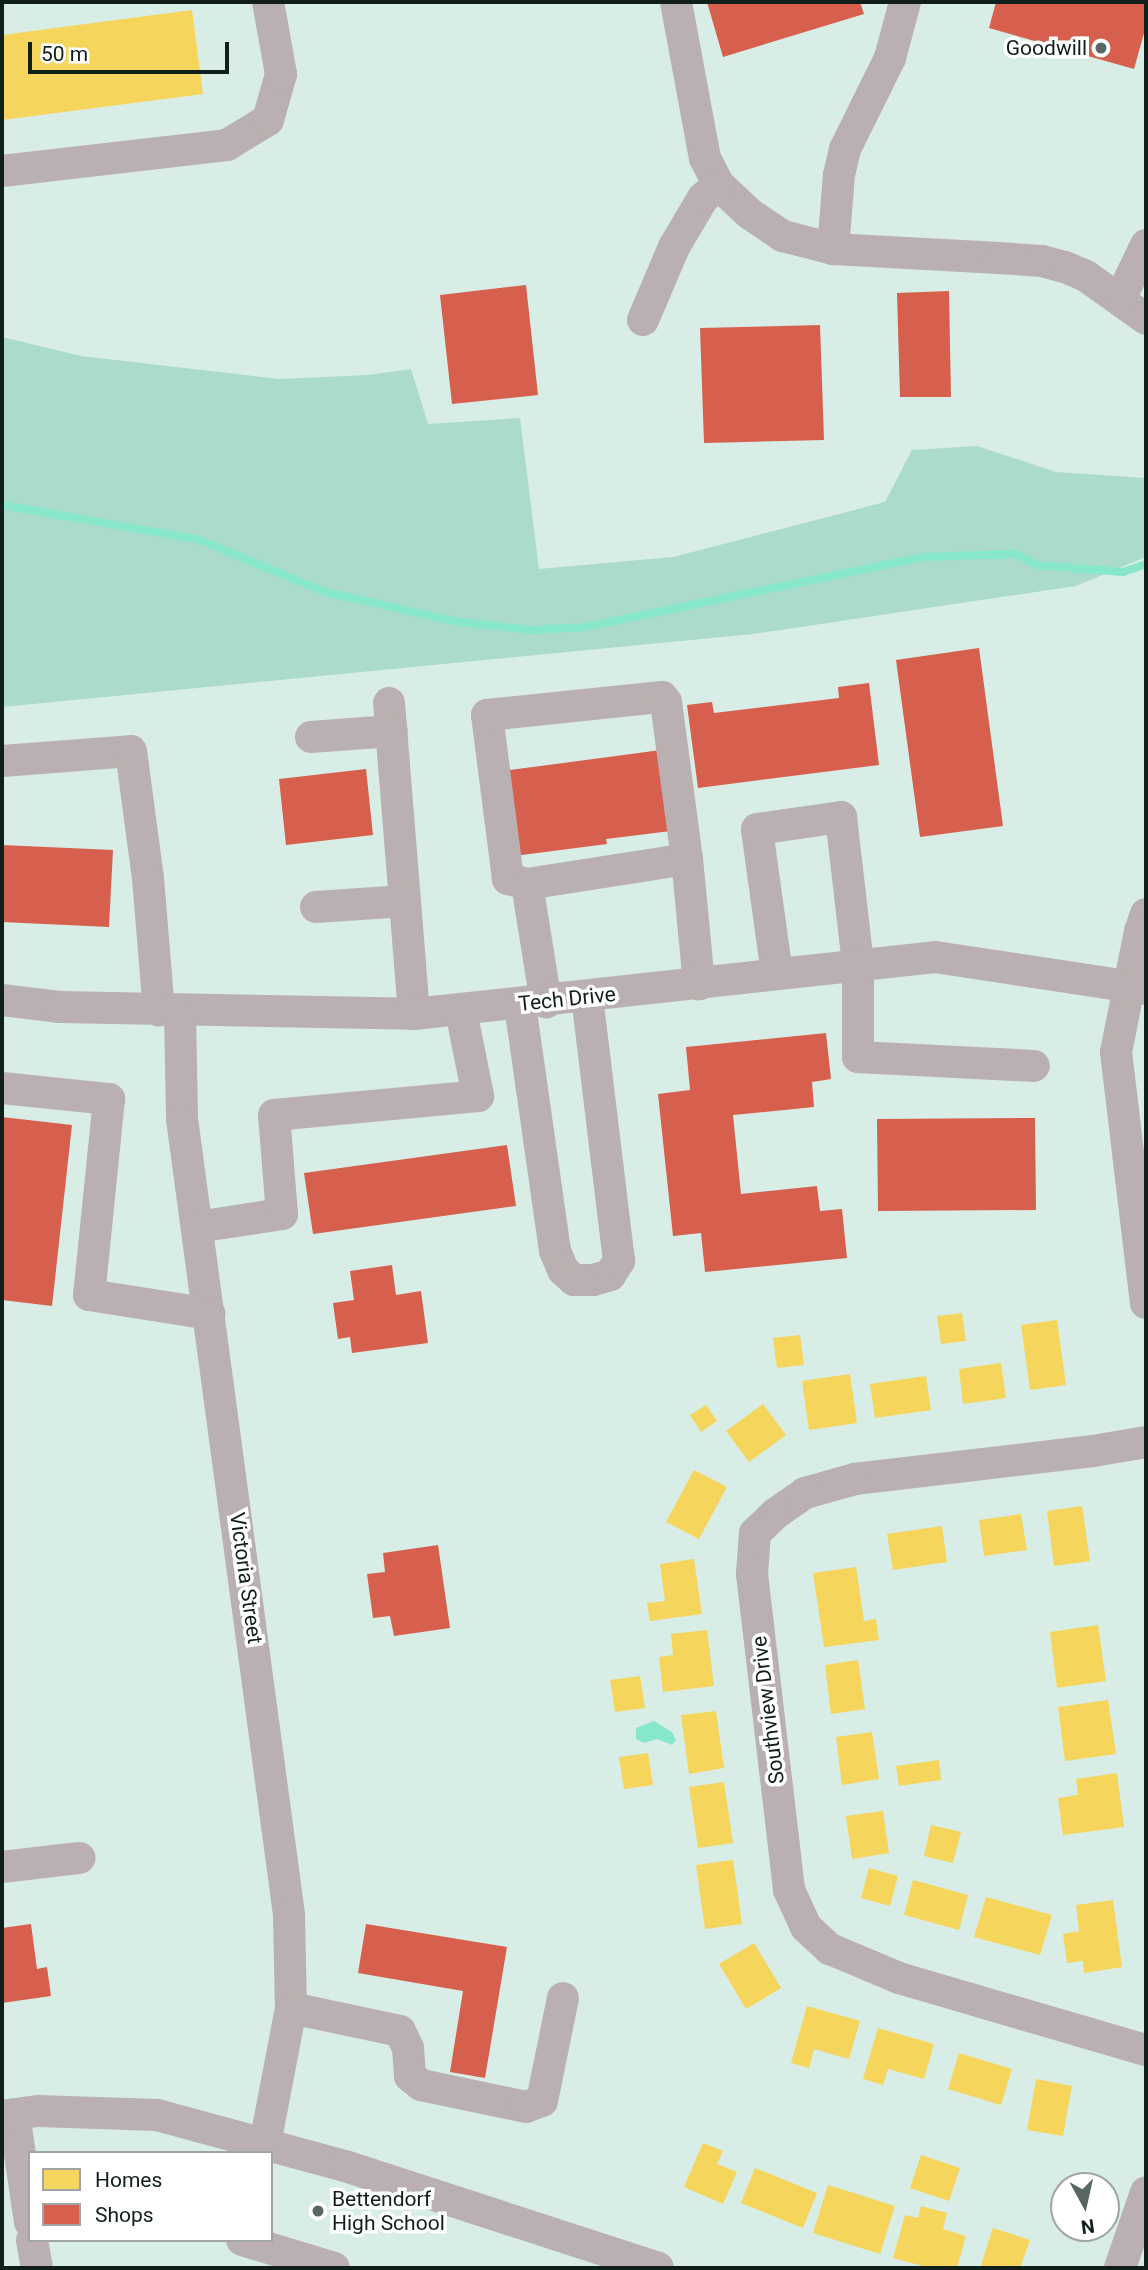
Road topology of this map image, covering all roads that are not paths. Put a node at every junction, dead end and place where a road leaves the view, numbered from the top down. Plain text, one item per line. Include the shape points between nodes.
1 (268, 2) edge
2 (676, 2) edge
3 (905, 2) edge
4 (2, 172) edge
5 (719, 186) junction
6 (1146, 245) edge
7 (833, 249) junction
8 (1120, 299) junction
9 (1146, 319) edge
10 (643, 320) dead end
11 (311, 737) dead end
12 (2, 761) edge
13 (687, 859) junction
14 (527, 884) junction
15 (405, 901) junction
16 (316, 908) dead end
17 (1146, 914) edge
18 (858, 964) junction
19 (777, 974) junction
20 (699, 984) junction
21 (1138, 988) edge
22 (587, 998) junction
23 (2, 1000) edge
24 (533, 1003) junction
25 (170, 1011) junction
26 (461, 1011) junction
27 (414, 1014) junction
28 (1034, 1066) dead end
29 (2, 1088) edge
30 (197, 1227) junction
31 (1146, 1303) edge
32 (210, 1314) junction
33 (1146, 1442) edge
34 (79, 1858) dead end
35 (2, 1867) edge
36 (563, 1998) dead end
37 (291, 2008) junction
38 (1146, 2050) edge
39 (8, 2115) edge
40 (265, 2144) junction
41 (1146, 2192) edge
42 (28, 2203) edge
43 (32, 2242) edge
44 (249, 2242) edge
45 (640, 2266) edge
46 (37, 2268) edge
47 (334, 2268) edge
48 (1120, 2268) edge

1 - 4 street via 281,74 268,120 226,145
2 - 5 street via 705,158
3 - 7 street via 890,58 845,149
5 - 7 street via 783,236
5 - 10 street via 703,198 674,247
6 - 8 street
7 - 8 street via 1042,261 1086,276
8 - 9 street
11 - 15 street via 391,717
12 - 25 street, Victoria Street via 131,751
13 - 14 street
13 - 14 street via 662,697 487,715 508,879
13 - 20 street
14 - 24 street
15 - 16 street
15 - 27 street
17 - 21 street
18 - 19 street, Tech Drive
18 - 19 street via 841,817 757,829
18 - 21 street, Tech Drive via 935,957
18 - 28 street via 858,1057
19 - 20 street, Tech Drive
20 - 22 street, Tech Drive
21 - 31 street via 1116,1052
22 - 24 street, Tech Drive
22 - 24 street via 620,1261 610,1275 593,1280 574,1280 563,1270 555,1251
23 - 25 street, Tech Drive
24 - 26 street, Tech Drive
25 - 27 street, Tech Drive
25 - 30 street, Victoria Street
26 - 27 street, Tech Drive
26 - 30 street via 478,1096 274,1115 282,1214
29 - 32 street via 109,1099 89,1295
30 - 32 street, Victoria Street
32 - 37 street, Victoria Street via 289,1915
33 - 38 street, Southview Drive via 855,1479 805,1493 755,1533 752,1574 789,1889 806,1927 830,1950 899,1978
34 - 35 street
36 - 37 street via 542,2101 526,2107 422,2085 410,2076 408,2048 400,2031
37 - 40 street, Victoria Street
39 - 40 street via 38,2111 157,2115
39 - 42 street
40 - 45 street via 345,2166
41 - 48 street
43 - 46 street
44 - 47 street

